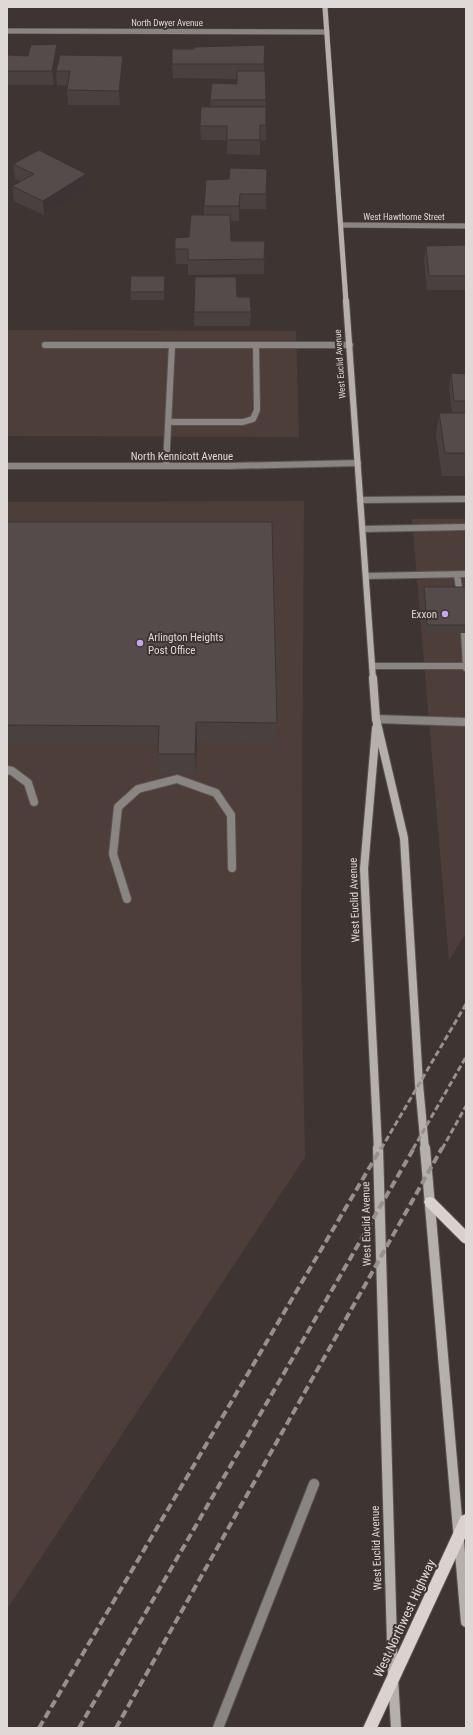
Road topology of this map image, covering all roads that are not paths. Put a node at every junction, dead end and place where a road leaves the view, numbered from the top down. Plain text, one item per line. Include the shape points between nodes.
1 (325, 7) edge
2 (7, 31) edge
3 (327, 32) junction
4 (341, 225) junction
5 (466, 226) edge
6 (45, 345) dead end
7 (172, 345) junction
8 (256, 345) junction
9 (350, 345) junction
10 (169, 422) junction
11 (358, 462) junction
12 (7, 466) edge
13 (166, 466) junction
14 (466, 499) edge
15 (360, 500) junction
16 (466, 527) edge
17 (363, 529) junction
18 (457, 574) junction
19 (466, 574) edge
20 (366, 576) junction
21 (460, 594) edge
22 (464, 632) edge
23 (372, 666) junction
24 (466, 667) edge
25 (376, 719) junction
26 (466, 722) edge
27 (7, 770) edge
28 (34, 802) dead end
29 (232, 868) dead end
30 (127, 899) dead end
31 (430, 1202) junction
32 (466, 1238) edge
33 (314, 1484) dead end
34 (466, 1521) edge
35 (459, 1534) junction
36 (466, 1622) edge
37 (393, 1678) junction
38 (218, 1728) edge
39 (370, 1728) edge
40 (396, 1728) edge

1 - 3 main road, West Euclid Avenue
2 - 3 street, North Dwyer Avenue
3 - 4 main road, West Euclid Avenue
4 - 5 street, West Hawthorne Street
4 - 9 main road, West Euclid Avenue
6 - 7 street
7 - 8 street
7 - 10 street
8 - 9 street
8 - 10 street via 257,410 252,420
9 - 11 main road, West Euclid Avenue
10 - 13 street
11 - 13 street, North Kennicott Avenue
11 - 15 main road, West Euclid Avenue
12 - 13 street, North Kennicott Avenue
14 - 15 street
15 - 17 main road, West Euclid Avenue
16 - 17 street
17 - 20 main road, West Euclid Avenue
18 - 19 street
18 - 20 street
18 - 21 street
20 - 23 main road, West Euclid Avenue
22 - 24 street
23 - 24 street
23 - 25 main road, West Euclid Avenue
25 - 26 street
25 - 31 main road, West Euclid Avenue via 404,838 419,1084
25 - 37 main road, West Euclid Avenue via 364,869 378,1152
27 - 28 street via 28,783
29 - 30 street via 231,815 216,793 177,779 138,789 118,807 113,854
31 - 32 main road
31 - 35 main road, West Euclid Avenue
33 - 38 street
34 - 35 main road, West Northwest Highway
35 - 36 main road, West Euclid Avenue
35 - 37 main road, West Northwest Highway
37 - 39 main road, West Northwest Highway
37 - 40 main road, West Euclid Avenue

